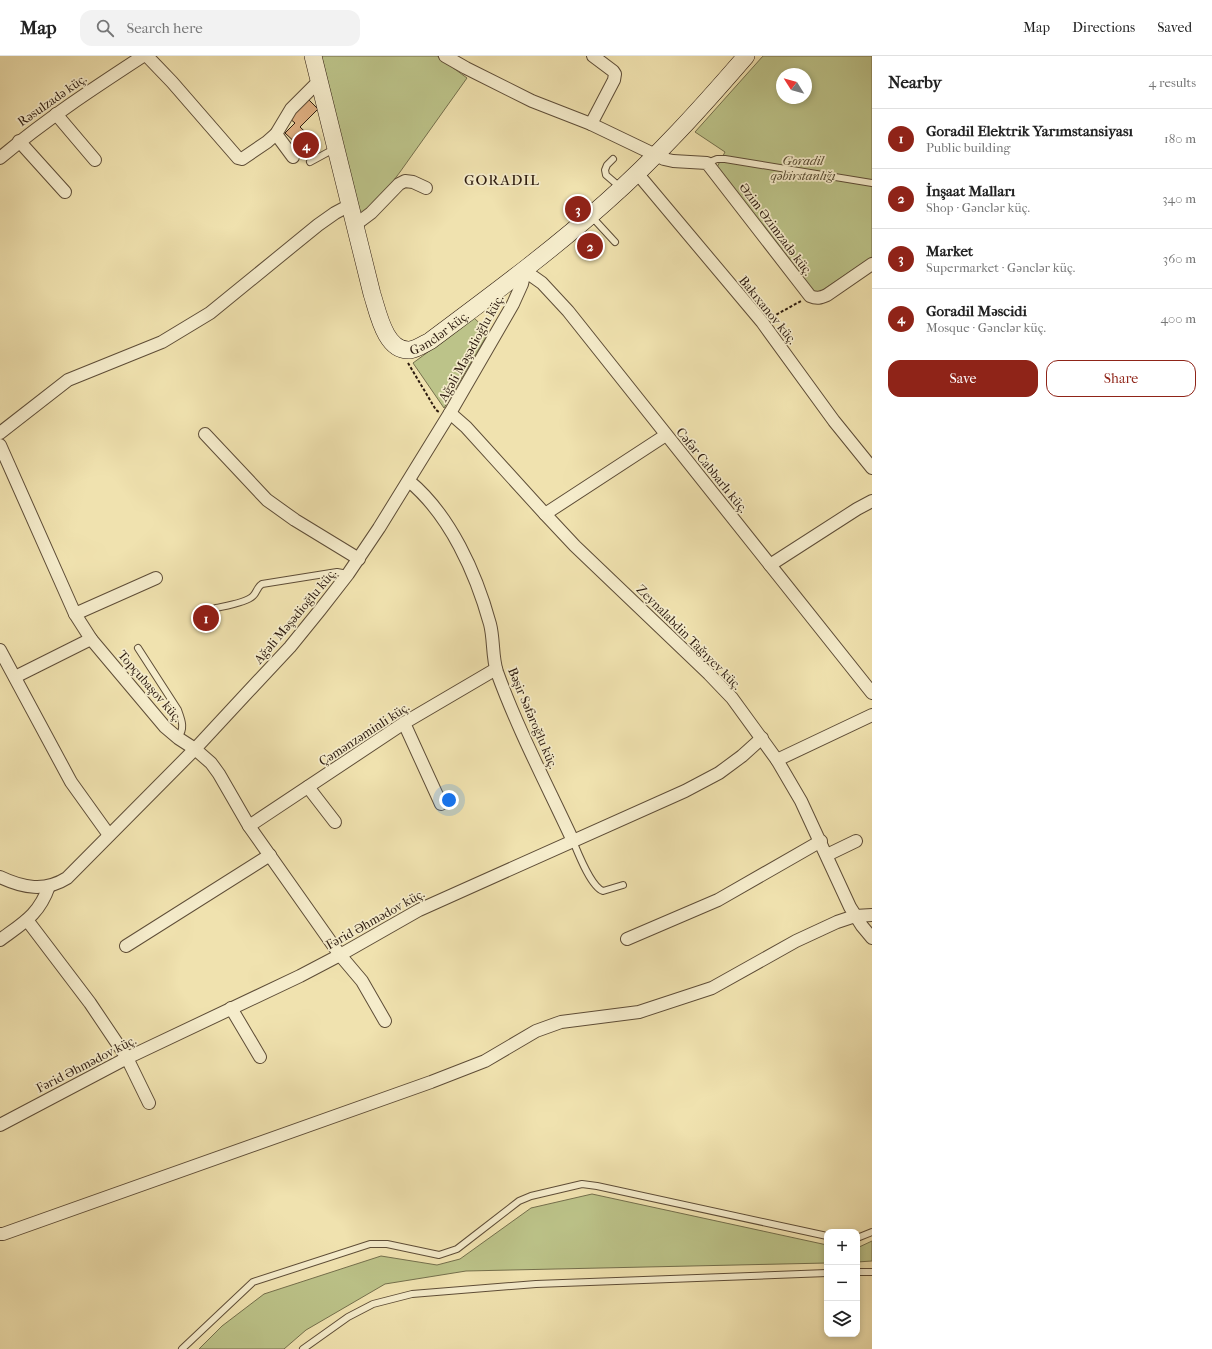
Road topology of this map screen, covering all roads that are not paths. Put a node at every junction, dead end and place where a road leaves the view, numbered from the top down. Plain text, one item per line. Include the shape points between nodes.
1 (143, 56) edge
2 (147, 56) edge
3 (313, 56) edge
4 (445, 56) edge
5 (593, 56) edge
6 (746, 56) edge
7 (319, 81) junction
8 (56, 114) junction
9 (591, 124) junction
10 (276, 134) junction
11 (19, 141) junction
12 (336, 148) junction
13 (1, 154) edge
14 (655, 155) junction
15 (293, 157) dead end
16 (613, 159) dead end
17 (95, 160) dead end
18 (310, 162) dead end
19 (707, 163) junction
20 (637, 173) junction
21 (872, 183) edge
22 (426, 188) dead end
23 (621, 188) junction
24 (65, 192) dead end
25 (350, 206) junction
26 (591, 216) junction
27 (355, 225) junction
28 (615, 242) dead end
29 (872, 264) edge
30 (524, 271) junction
31 (449, 415) junction
32 (0, 433) edge
33 (205, 434) dead end
34 (666, 435) junction
35 (0, 444) edge
36 (872, 468) edge
37 (409, 481) junction
38 (872, 501) edge
39 (545, 514) junction
40 (359, 558) junction
41 (770, 565) junction
42 (348, 574) junction
43 (156, 578) dead end
44 (216, 608) dead end
45 (75, 614) junction
46 (91, 639) junction
47 (138, 648) dead end
48 (0, 650) edge
49 (496, 669) junction
50 (15, 677) junction
51 (872, 693) edge
52 (872, 715) edge
53 (404, 723) junction
54 (178, 738) junction
55 (762, 738) junction
56 (195, 749) junction
57 (778, 760) junction
58 (308, 786) junction
59 (441, 804) dead end
60 (335, 822) dead end
61 (249, 826) junction
62 (109, 835) junction
63 (573, 840) junction
64 (856, 840) dead end
65 (821, 841) junction
66 (270, 855) junction
67 (827, 855) junction
68 (0, 877) edge
69 (623, 885) dead end
70 (49, 886) junction
71 (872, 915) edge
72 (855, 916) junction
73 (27, 920) junction
74 (872, 938) edge
75 (627, 939) dead end
76 (0, 940) edge
77 (126, 946) dead end
78 (340, 955) junction
79 (231, 1008) junction
80 (385, 1021) dead end
81 (260, 1057) dead end
82 (127, 1058) junction
83 (149, 1103) dead end
84 (0, 1125) edge
85 (872, 1232) edge
86 (0, 1234) edge
87 (824, 1235) edge
88 (860, 1237) edge
89 (860, 1272) edge
90 (872, 1272) edge
91 (824, 1273) edge
92 (182, 1349) edge
93 (303, 1349) edge

1 - 8 street, Rəsulzadə küç.
2 - 10 street via 238,158 242,159
3 - 7 street, Gənclər küç.
4 - 9 street via 532,101
5 - 9 street via 615,74
6 - 14 street, Gənclər küç. via 712,96
7 - 10 street via 291,109
7 - 12 street, Gənclər küç.
8 - 11 street, Rəsulzadə küç.
8 - 17 street
9 - 14 street
10 - 15 street
11 - 13 street, Rəsulzadə küç.
11 - 24 street
12 - 18 lane
12 - 25 street, Gənclər küç.
14 - 19 street via 673,161
14 - 20 street, Gənclər küç.
16 - 23 lane via 604,170
19 - 21 lane via 725,159
19 - 29 street, Əzim Əzimzadə küç. via 810,296 820,298 827,295
20 - 23 street, Gənclər küç.
20 - 36 street, Bakıxanov küç. via 762,322 834,421
22 - 27 street via 413,182 405,181 399,184 371,213
23 - 26 street, Gənclər küç.
25 - 27 street, Gənclər küç.
25 - 32 street via 335,212 210,313 162,342 68,380
26 - 28 lane
26 - 30 street, Gənclər küç.
27 - 30 street, Gənclər küç. via 372,294 385,332 390,340 403,349 418,348 430,341
30 - 31 street, Ağəli Məşədioğlu küç. via 522,284 513,304
30 - 34 street, Cəfər Cabbarlı küç. via 542,283 568,311
31 - 37 street, Ağəli Məşədioğlu küç.
31 - 39 street, Zeynalabdin Tağıyev küç. via 466,427
33 - 40 street via 268,500 295,520
34 - 39 street
34 - 41 street, Cəfər Cabbarlı küç.
35 - 45 street, Topçubaşov küç.
37 - 40 street, Ağəli Məşədioğlu küç.
37 - 49 street, Bəşir Səfəroğlu küç. via 444,519 468,565 490,625
38 - 41 street via 857,508
39 - 55 street, Zeynalabdin Tağıyev küç. via 575,546 710,674
40 - 42 street, Ağəli Məşədioğlu küç.
41 - 51 street, Cəfər Cabbarlı küç.
42 - 44 lane via 337,572 262,584 257,587 252,597
42 - 56 street, Ağəli Məşədioğlu küç. via 290,647
43 - 45 street
45 - 46 street, Topçubaşov küç.
46 - 50 street
46 - 54 street, Topçubaşov küç. via 165,727
47 - 54 lane via 178,710 183,731
48 - 50 street
49 - 53 street, Çəmənzəminli küç.
49 - 63 street, Bəşir Səfəroğlu küç. via 513,714
50 - 62 street via 71,782
52 - 57 street
53 - 58 street, Çəmənzəminli küç.
53 - 59 street
54 - 56 street, Topçubaşov küç.
55 - 57 street, Zeynalabdin Tağıyev küç.
55 - 63 street, Fərid Əhmədov küç. via 719,773 692,788
56 - 61 street, Topçubaşov küç. via 219,774
56 - 62 street, Ağəli Məşədioğlu küç.
57 - 65 street, Zeynalabdin Tağıyev küç.
58 - 60 street
58 - 61 street, Çəmənzəminli küç.
61 - 66 street, Topçubaşov küç.
62 - 70 street, Ağəli Məşədioğlu küç. via 67,878
63 - 69 lane via 598,889 603,891
63 - 78 street, Fərid Əhmədov küç. via 419,910
64 - 67 street
65 - 67 street, Zeynalabdin Tağıyev küç.
65 - 75 street via 718,900
66 - 77 street
66 - 78 street, Topçubaşov küç.
67 - 72 street, Zeynalabdin Tağıyev küç.
68 - 70 street, Ağəli Məşədioğlu küç. via 24,886
70 - 73 street via 38,910
71 - 72 street
72 - 74 street, Zeynalabdin Tağıyev küç.
72 - 86 street via 796,941 712,988 639,1012 561,1022 536,1031 485,1060 431,1082
73 - 76 street
73 - 82 street
78 - 79 street, Fərid Əhmədov küç.
78 - 80 street, Topçubaşov küç. via 362,981
79 - 81 street
79 - 82 street, Fərid Əhmədov küç.
82 - 83 street
82 - 84 street, Fərid Əhmədov küç.
85 - 88 lane
87 - 92 lane via 582,1184 531,1196 519,1202 457,1249 448,1253 439,1255 387,1244 370,1244 252,1282
89 - 90 lane
91 - 93 lane via 536,1284 412,1294 373,1304 348,1316

